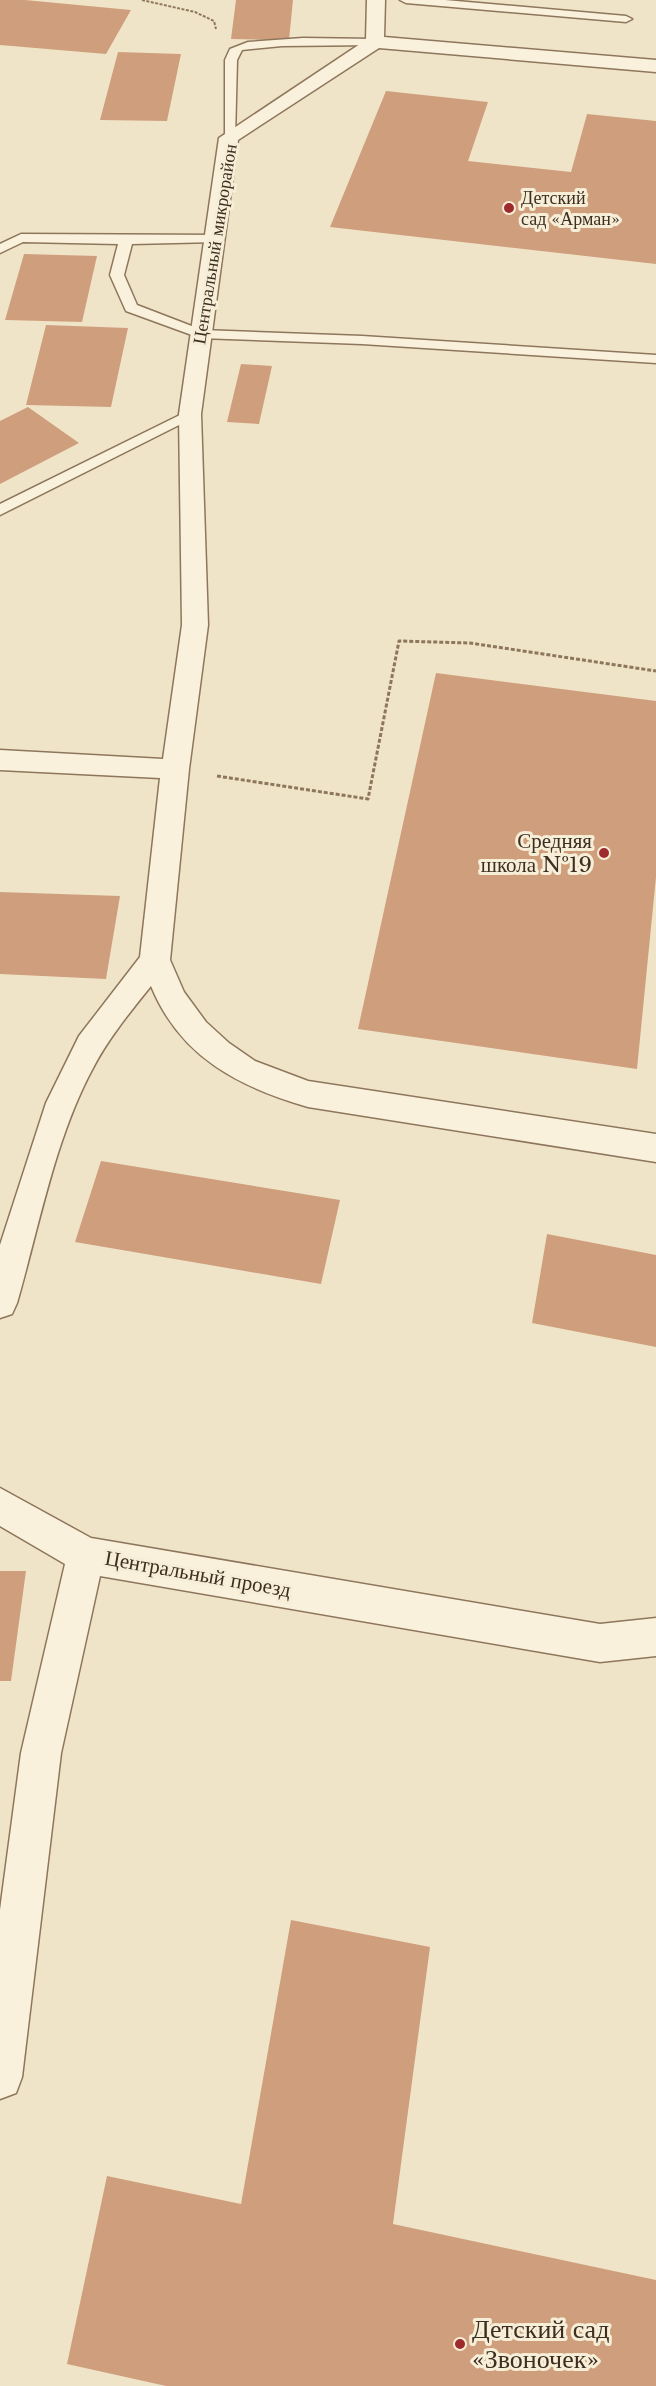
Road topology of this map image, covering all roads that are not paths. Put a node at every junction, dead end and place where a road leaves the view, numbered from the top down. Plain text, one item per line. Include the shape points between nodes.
1 (376, 0) edge
2 (406, 0) edge
3 (626, 19) dead end
4 (375, 42) junction
5 (656, 66) edge
6 (229, 138) junction
7 (0, 237) edge
8 (217, 237) junction
9 (21, 238) junction
10 (126, 240) junction
11 (0, 249) edge
12 (200, 334) junction
13 (656, 359) edge
14 (190, 414) junction
15 (0, 510) edge
16 (0, 760) edge
17 (175, 769) junction
18 (155, 960) junction
19 (656, 1148) edge
20 (0, 1303) edge
21 (0, 1506) edge
22 (86, 1555) junction
23 (656, 1637) edge
24 (7, 1973) edge
25 (0, 2077) edge

1 - 4 street
2 - 3 lane
4 - 5 street
4 - 6 street, Центральный микрорайон
4 - 6 lane via 250,44 232,53
6 - 8 street, Центральный микрорайон
7 - 9 lane
8 - 10 lane
8 - 12 street, Центральный микрорайон
9 - 10 lane
9 - 11 lane
10 - 12 lane via 117,275 131,308
12 - 13 lane
12 - 14 street, Центральный микрорайон
14 - 15 lane
14 - 17 street, Центральный микрорайон via 195,625
16 - 17 street
17 - 18 street, Центральный микрорайон
18 - 19 street via 171,998 195,1031 244,1070 277,1085 308,1094
18 - 20 street via 99,1029 74,1075
21 - 22 street
22 - 23 street, Центральный проезд via 600,1643
22 - 24 street, Центральный проезд via 41,1753
24 - 25 street, Центральный проезд

